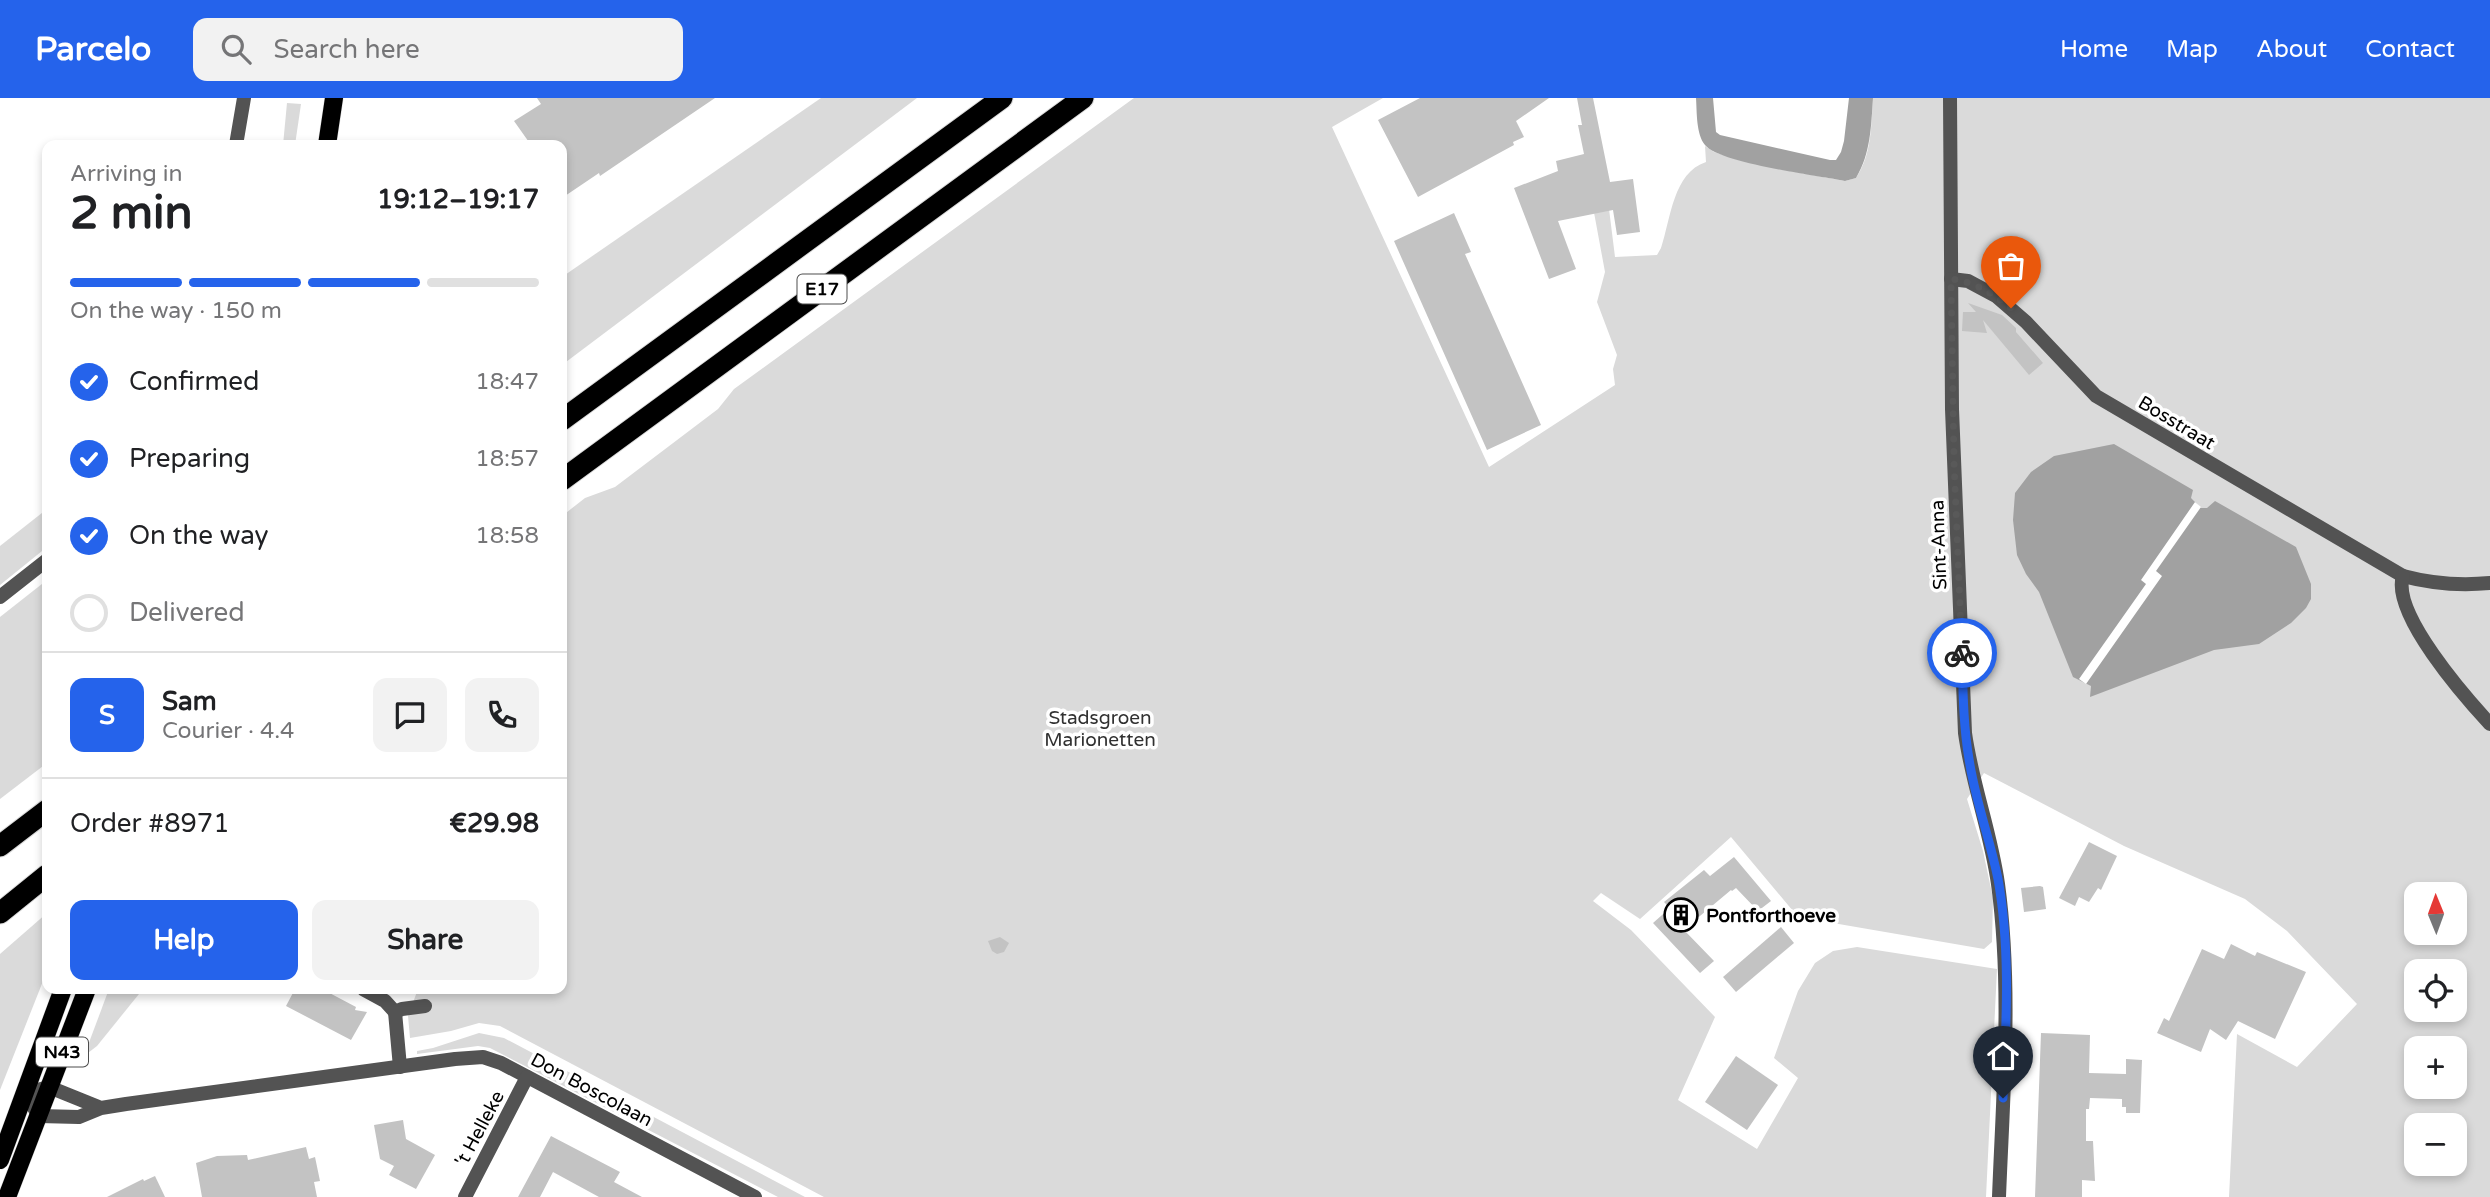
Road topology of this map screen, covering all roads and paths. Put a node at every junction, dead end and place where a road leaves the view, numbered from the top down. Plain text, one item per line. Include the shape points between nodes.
1 (244, 98) edge
2 (334, 98) edge
3 (1002, 98) edge
4 (1083, 98) edge
5 (1950, 98) edge
6 (237, 140) edge
7 (328, 140) edge
8 (1951, 279) junction
9 (567, 416) edge
10 (567, 476) edge
11 (42, 564) edge
12 (2403, 576) junction
13 (2490, 583) edge
14 (0, 597) edge
15 (2490, 724) edge
16 (42, 814) edge
17 (0, 846) edge
18 (42, 879) edge
19 (0, 913) edge
20 (61, 994) edge
21 (85, 994) edge
22 (372, 994) edge
23 (425, 1006) dead end
24 (395, 1012) junction
25 (400, 1067) junction
26 (527, 1077) junction
27 (49, 1087) junction
28 (25, 1093) junction
29 (101, 1108) junction
30 (39, 1116) junction
31 (0, 1160) edge
32 (7, 1197) edge
33 (465, 1197) edge
34 (755, 1197) edge
35 (1998, 1197) edge

1 - 6 street
2 - 7 main road
3 - 9 highway, E17
4 - 10 highway, E17
5 - 8 street, Sint-Anna
8 - 12 street, Bosstraat via 1968,281 2011,308 2096,396
8 - 35 street, Sint-Anna via 1965,733 1998,880 2005,950
11 - 14 street
12 - 13 street, Bosstraat via 2453,586
12 - 15 street via 2403,603 2425,643
16 - 17 highway
18 - 19 highway
20 - 28 main road, N43
21 - 27 main road, N43
22 - 24 street
23 - 24 street
24 - 25 street
25 - 26 street, Don Boscolaan via 483,1058
25 - 29 street, Don Boscolaan
26 - 33 street, 't Helleke
26 - 34 street, Don Boscolaan
27 - 28 street
27 - 29 street, Don Boscolaan
27 - 30 main road, N43
28 - 30 street
28 - 31 main road, N43
29 - 30 street, Don Boscolaan via 79,1117
30 - 32 main road, N43

